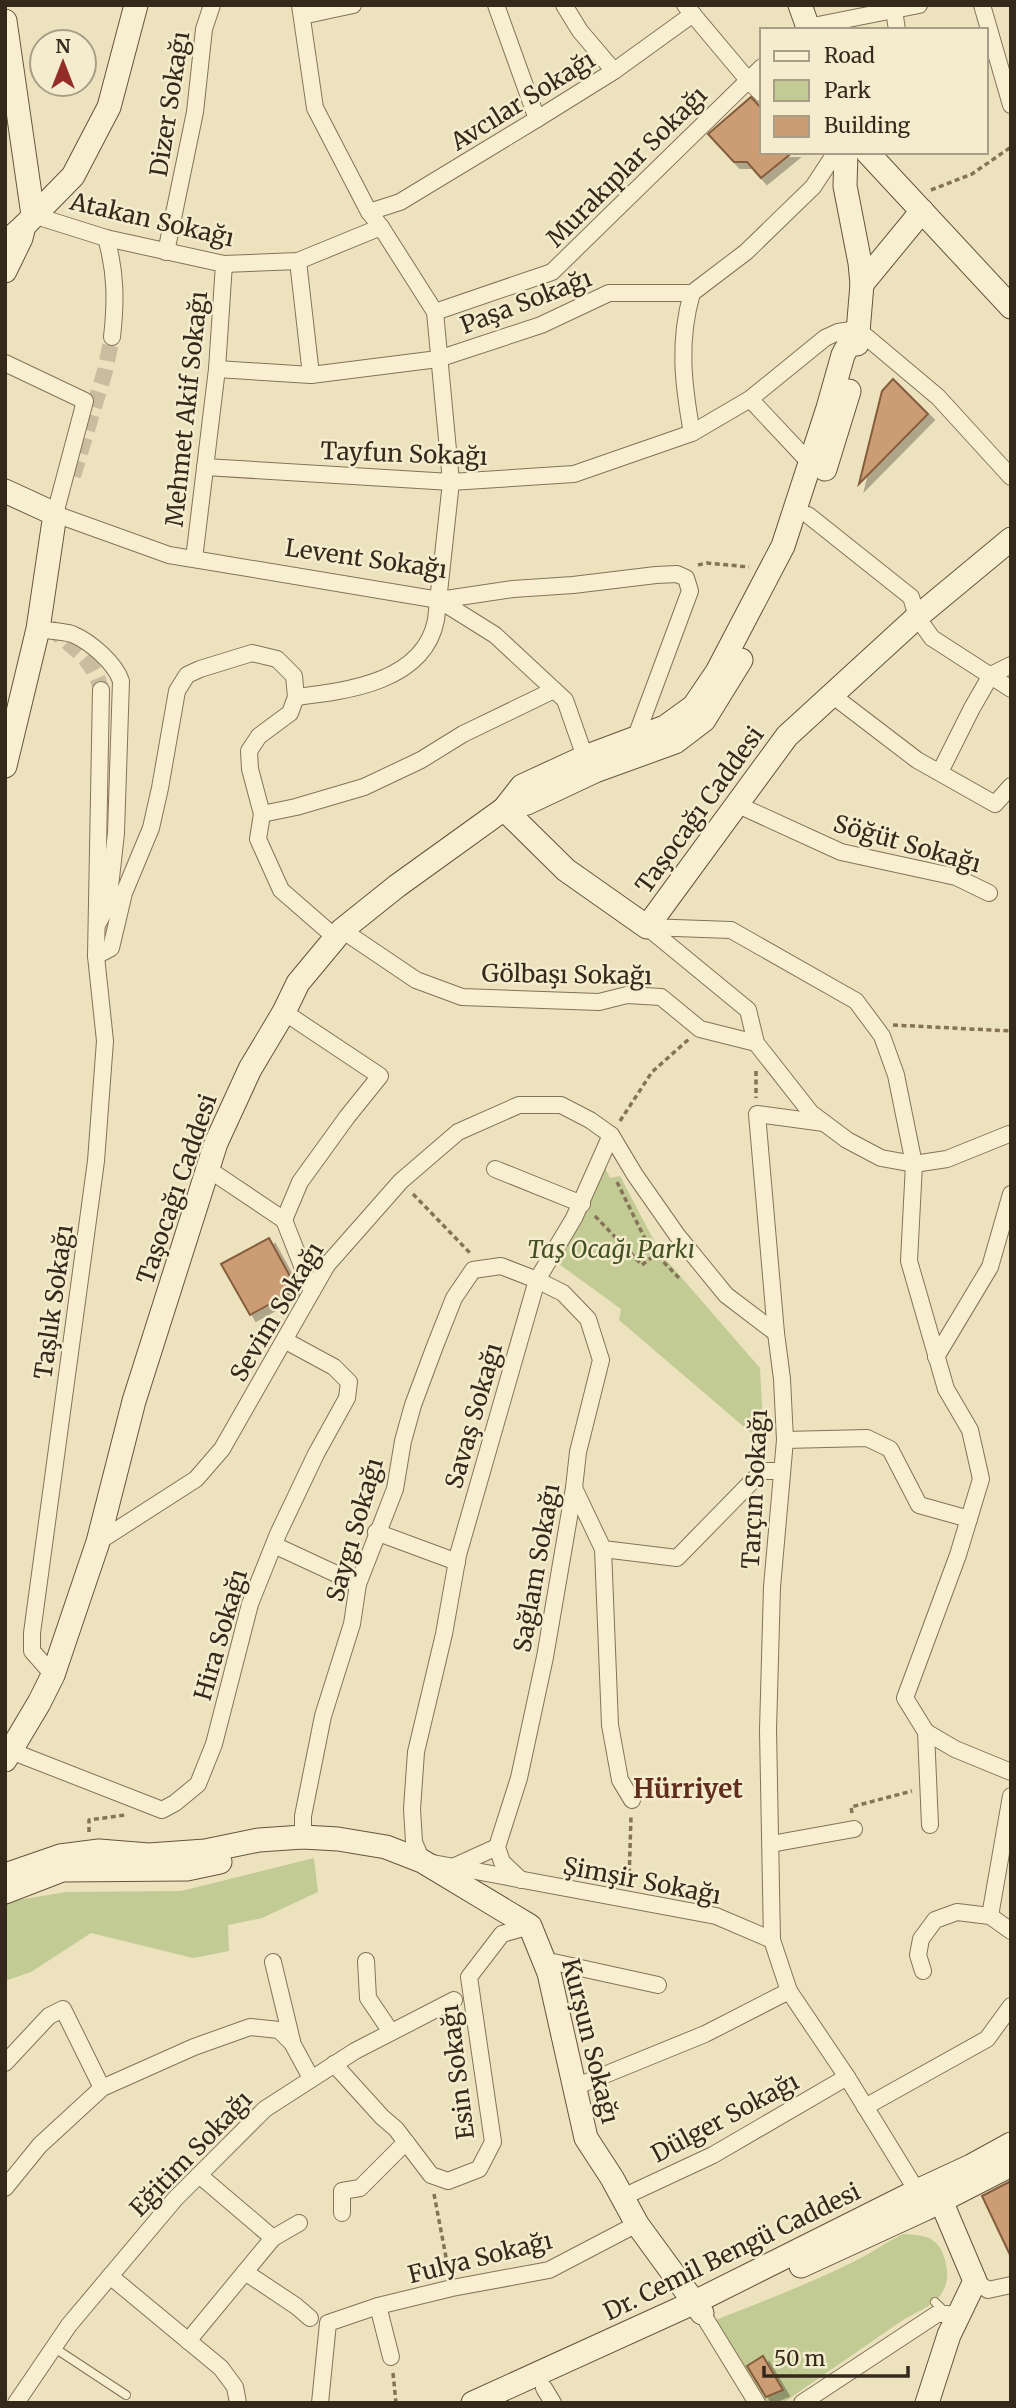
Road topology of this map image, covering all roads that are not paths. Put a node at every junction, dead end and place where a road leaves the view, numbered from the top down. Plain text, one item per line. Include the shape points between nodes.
1 (136, 5) edge
2 (212, 5) edge
3 (353, 5) edge
4 (496, 5) edge
5 (564, 5) edge
6 (800, 5) edge
7 (919, 5) edge
8 (982, 5) edge
9 (301, 10) edge
10 (689, 10) edge
11 (894, 10) junction
12 (5, 21) edge
13 (807, 28) edge
14 (812, 28) edge
15 (897, 28) edge
16 (760, 69) edge
17 (614, 71) junction
18 (748, 80) junction
19 (760, 92) edge
20 (1011, 105) edge
21 (537, 120) junction
22 (835, 154) edge
23 (846, 154) edge
24 (869, 154) edge
25 (916, 204) junction
26 (369, 212) junction
27 (28, 221) junction
28 (381, 227) junction
29 (106, 238) junction
30 (166, 252) junction
31 (5, 254) edge
32 (298, 261) junction
33 (224, 264) junction
34 (5, 271) edge
35 (862, 284) junction
36 (692, 293) junction
37 (1011, 307) edge
38 (435, 312) junction
39 (857, 329) junction
40 (112, 337) tunnel mouth
41 (438, 359) junction
42 (5, 363) edge
43 (217, 369) junction
44 (311, 375) junction
45 (750, 399) junction
46 (692, 433) junction
47 (810, 463) junction
48 (205, 467) junction
49 (1011, 477) edge
50 (451, 482) junction
51 (5, 491) edge
52 (55, 514) junction
53 (808, 515) junction
54 (1011, 540) edge
55 (194, 559) junction
56 (439, 600) junction
57 (917, 617) junction
58 (38, 629) junction
59 (1011, 664) edge
60 (991, 675) junction
61 (1011, 689) edge
62 (101, 690) tunnel mouth
63 (554, 690) junction
64 (832, 695) junction
65 (296, 697) junction
66 (635, 739) junction
67 (585, 757) junction
68 (5, 766) edge
69 (940, 772) junction
70 (1011, 786) edge
71 (736, 804) junction
72 (504, 809) junction
73 (262, 814) junction
74 (989, 893) dead end
75 (647, 926) junction
76 (96, 927) junction
77 (339, 934) junction
78 (96, 956) junction
79 (284, 1012) junction
80 (756, 1043) junction
81 (824, 1123) junction
82 (1010, 1132) edge
83 (611, 1135) junction
84 (1011, 1151) edge
85 (914, 1164) junction
86 (208, 1169) junction
87 (495, 1169) dead end
88 (1011, 1194) edge
89 (582, 1204) junction
90 (284, 1220) junction
91 (537, 1280) junction
92 (312, 1292) junction
93 (776, 1333) junction
94 (286, 1341) junction
95 (936, 1357) junction
96 (785, 1440) junction
97 (782, 1471) junction
98 (574, 1488) junction
99 (969, 1518) junction
100 (376, 1532) junction
101 (98, 1542) junction
102 (274, 1545) junction
103 (603, 1549) junction
104 (457, 1562) junction
105 (358, 1584) junction
106 (53, 1675) junction
107 (926, 1732) junction
108 (8, 1756) edge
109 (1011, 1772) edge
110 (1011, 1796) edge
111 (632, 1800) road end
112 (930, 1825) dead end
113 (854, 1829) road end
114 (303, 1837) junction
115 (771, 1844) junction
116 (497, 1847) junction
117 (422, 1861) junction
118 (455, 1866) junction
119 (5, 1875) edge
120 (522, 1880) junction
121 (5, 1892) edge
122 (989, 1916) junction
123 (530, 1926) junction
124 (1011, 1931) edge
125 (772, 1940) junction
126 (544, 1960) junction
127 (366, 1961) dead end
128 (272, 1962) dead end
129 (923, 1971) dead end
130 (658, 1985) dead end
131 (789, 1991) junction
132 (454, 2000) dead end
133 (1011, 2006) edge
134 (391, 2032) junction
135 (292, 2043) junction
136 (5, 2063) edge
137 (334, 2064) junction
138 (847, 2077) junction
139 (311, 2078) junction
140 (575, 2087) junction
141 (102, 2088) junction
142 (865, 2107) junction
143 (406, 2142) junction
144 (1011, 2144) edge
145 (1011, 2165) edge
146 (199, 2175) junction
147 (5, 2188) edge
148 (929, 2196) junction
149 (623, 2197) junction
150 (342, 2213) dead end
151 (299, 2223) dead end
152 (637, 2224) junction
153 (273, 2238) junction
154 (245, 2272) junction
155 (110, 2276) junction
156 (968, 2280) junction
157 (1011, 2285) edge
158 (378, 2305) junction
159 (699, 2308) junction
160 (941, 2311) junction
161 (310, 2318) dead end
162 (188, 2341) junction
163 (52, 2347) junction
164 (391, 2357) road end
165 (544, 2389) edge
166 (127, 2395) dead end
167 (16, 2403) edge
168 (238, 2403) edge
169 (320, 2403) edge
170 (473, 2403) edge
171 (510, 2403) edge
172 (757, 2403) edge
173 (802, 2403) edge
174 (915, 2403) edge
175 (927, 2403) edge

1 - 27 street via 109,107 72,176
2 - 30 street, Dizer Sokağı
3 - 9 street
4 - 21 street
5 - 17 street
6 - 13 street
7 - 11 street
8 - 20 street
9 - 26 street via 315,108
10 - 17 street, Avcılar Sokağı
10 - 18 street
11 - 14 street
11 - 15 street
12 - 27 street
16 - 18 street, Murakıplar Sokağı
17 - 21 street, Avcılar Sokağı
18 - 19 street
18 - 38 street, Murakıplar Sokağı via 552,272
21 - 26 street, Avcılar Sokağı via 400,202
22 - 36 street via 813,187 746,252
23 - 35 street via 845,186
24 - 25 street
25 - 35 street
25 - 37 street
26 - 28 street
27 - 29 street, Atakan Sokağı
27 - 31 street
27 - 34 street
28 - 32 street, Atakan Sokağı
28 - 38 street
29 - 30 street, Atakan Sokağı
29 - 40 street via 116,296
30 - 33 street, Atakan Sokağı
32 - 33 street, Atakan Sokağı
32 - 44 street
33 - 43 street, Mehmet Akif Sokağı
35 - 39 street
36 - 41 street, Paşa Sokağı via 609,293 541,325
36 - 46 street via 681,351
38 - 41 street
39 - 45 street, Tayfun Sokağı via 825,338
39 - 47 street via 842,355
39 - 49 street via 938,397
39 - 53 street via 857,362
41 - 44 street, Paşa Sokağı
41 - 50 street
42 - 52 street via 85,401
43 - 44 street, Paşa Sokağı
43 - 48 street, Mehmet Akif Sokağı
45 - 46 street, Tayfun Sokağı
45 - 47 street
46 - 50 street, Tayfun Sokağı via 574,474
47 - 66 street via 783,546 717,672 694,706 665,727
48 - 50 street, Tayfun Sokağı
48 - 55 street, Mehmet Akif Sokağı
50 - 56 street
51 - 52 street, Levent Sokağı
52 - 55 street, Levent Sokağı via 169,555
52 - 58 street
53 - 57 street via 911,597
53 - 72 street via 793,560 704,720 675,742
54 - 57 street, Taşocağı Caddesi
55 - 56 street, Levent Sokağı
56 - 63 street via 495,635
56 - 65 street via 433,635 400,670 365,686
56 - 66 street, Levent Sokağı via 656,575 686,578 690,590
57 - 60 street via 932,638
57 - 64 street, Taşocağı Caddesi
58 - 68 street
58 - 76 street, Taşlık Sokağı via 72,634 110,662 121,681 116,832 108,905
59 - 60 street
60 - 61 street
60 - 69 street
62 - 76 street, Taşlık Sokağı
63 - 67 street via 565,700
63 - 73 street via 364,787
64 - 69 street via 917,760
64 - 71 street, Taşocağı Caddesi via 787,736
65 - 73 street, Gölbaşı Sokağı via 290,713 258,736 249,751
65 - 78 street via 294,677 277,659 252,653 187,675 177,691 151,828 124,893 111,947
66 - 67 street
67 - 72 street via 523,786
69 - 70 street via 995,804
71 - 74 street, Söğüt Sokağı via 841,852 956,877
71 - 75 street, Taşocağı Caddesi
72 - 75 street, Taşocağı Caddesi via 566,870
72 - 77 street, Taşocağı Caddesi
73 - 77 street, Gölbaşı Sokağı via 258,839 281,890
75 - 80 street via 748,1010
75 - 85 street via 731,930 856,1001 882,1036 896,1075
76 - 78 street, Taşlık Sokağı
77 - 79 street, Taşocağı Caddesi via 298,983
77 - 80 street, Gölbaşı Sokağı via 416,980 462,997 599,1002 626,995 661,997 700,1029
78 - 106 street, Taşlık Sokağı via 105,1041 96,1161 32,1633 33,1651
79 - 86 street, Taşocağı Caddesi via 250,1069
79 - 90 street via 380,1076 300,1182
80 - 81 street
81 - 85 street via 881,1158
81 - 93 street, Tarçın Sokağı via 757,1114
82 - 84 street
82 - 85 street via 947,1159
83 - 89 street, Savaş Sokağı
83 - 92 street, Sevim Sokağı via 561,1105 519,1105 458,1132 401,1181 327,1265
83 - 93 street, Sevim Sokağı via 677,1235 726,1295
85 - 95 street via 909,1261
86 - 90 street
86 - 101 street, Taşocağı Caddesi via 134,1401
87 - 89 street
88 - 95 street via 990,1267
89 - 91 street, Savaş Sokağı
90 - 92 street
91 - 98 street, Sağlam Sokağı via 563,1293 589,1319 601,1360 578,1452
91 - 100 street, Saygı Sokağı via 502,1266 473,1270 454,1298 413,1405 395,1489
91 - 104 street, Savaş Sokağı
92 - 94 street, Sevim Sokağı
93 - 96 street, Tarçın Sokağı
94 - 101 street, Sevim Sokağı via 222,1449 196,1479
94 - 102 street, Hira Sokağı via 334,1367 349,1382 346,1398
95 - 99 street via 946,1389 971,1430 981,1479
96 - 97 street, Tarçın Sokağı
96 - 99 street via 867,1438 890,1449 919,1505
97 - 103 street via 762,1471 677,1558
97 - 115 street, Tarçın Sokağı via 768,1730
98 - 103 street
98 - 116 street, Sağlam Sokağı via 545,1657 519,1778
99 - 107 street via 905,1698
100 - 104 street
100 - 105 street, Saygı Sokağı
101 - 106 street, Taşocağı Caddesi
102 - 105 street
102 - 108 street, Hira Sokağı via 250,1604 214,1744 198,1784 175,1803 162,1810
103 - 111 street via 610,1725 620,1780
104 - 117 street, Savaş Sokağı via 416,1752 414,1842
105 - 114 street, Saygı Sokağı via 352,1624 323,1716
106 - 108 street, Taşocağı Caddesi
107 - 109 street
107 - 112 street
110 - 122 street
113 - 115 street
114 - 117 street via 386,1847
114 - 119 street via 149,1855 99,1851 60,1856
114 - 121 street via 252,1856 187,1869 62,1870
115 - 125 street, Tarçın Sokağı
116 - 118 street
116 - 120 street via 502,1862
117 - 118 street, Şimşir Sokağı
117 - 123 street
118 - 120 street, Şimşir Sokağı
120 - 125 street, Şimşir Sokağı via 716,1916
122 - 124 street
122 - 129 street via 957,1912 934,1920 921,1939 918,1955
123 - 126 street, Kurşun Sokağı
123 - 143 street, Esin Sokağı via 502,1934 469,1977 493,2143 479,2169 448,2181 431,2175
125 - 131 street
126 - 130 street
126 - 140 street, Kurşun Sokağı
127 - 134 street via 368,1998
128 - 135 street
131 - 138 street
131 - 140 street via 705,2034
132 - 134 street, Eğitim Sokağı
133 - 142 street via 987,2039
134 - 137 street, Eğitim Sokağı
135 - 139 street
135 - 141 street via 279,2030 250,2027
136 - 141 street via 49,2016 63,2009
137 - 139 street, Eğitim Sokağı
137 - 143 street
138 - 142 street
138 - 149 street, Dülger Sokağı via 713,2155
139 - 146 street, Eğitim Sokağı via 265,2109
140 - 149 street, Kurşun Sokağı via 586,2138
141 - 147 street via 40,2145
142 - 148 street
143 - 150 street via 360,2188 342,2190
144 - 148 street, Dr. Cemil Bengü Caddesi
145 - 148 street, Dr. Cemil Bengü Caddesi
146 - 153 street
146 - 155 street, Eğitim Sokağı
148 - 156 street
148 - 159 street, Dr. Cemil Bengü Caddesi
148 - 159 street, Dr. Cemil Bengü Caddesi via 898,2221
149 - 152 street, Kurşun Sokağı
151 - 153 street
152 - 158 street, Fulya Sokağı via 549,2270
152 - 159 street, Kurşun Sokağı
153 - 154 street
154 - 161 street
154 - 162 street
155 - 162 street
155 - 163 street, Eğitim Sokağı
156 - 157 street via 988,2290
156 - 160 street
158 - 164 street
158 - 169 street, Fulya Sokağı via 328,2323
159 - 165 street, Dr. Cemil Bengü Caddesi
159 - 172 street
160 - 173 street
160 - 174 street
160 - 175 street via 949,2336
162 - 168 street via 221,2368 235,2387
163 - 166 lane
163 - 167 street, Eğitim Sokağı
165 - 170 street, Dr. Cemil Bengü Caddesi
165 - 171 street, Dr. Cemil Bengü Caddesi

